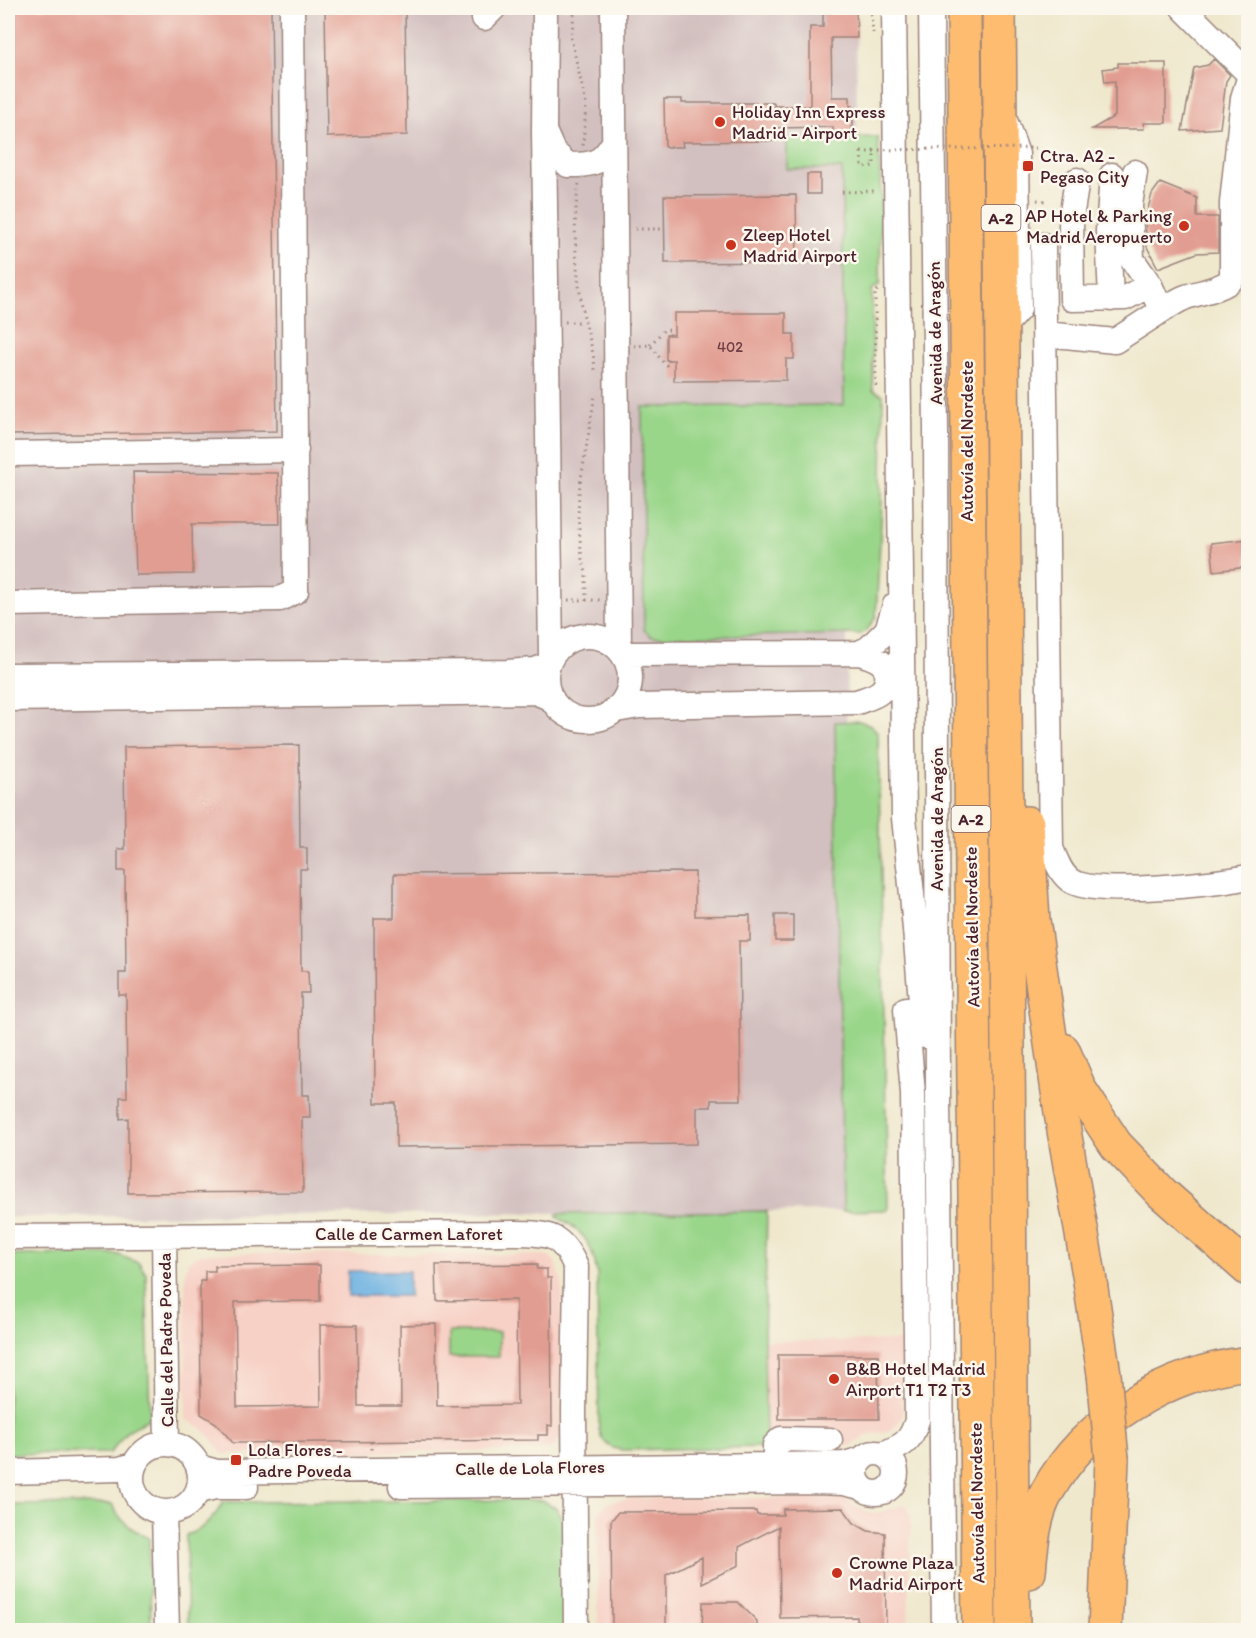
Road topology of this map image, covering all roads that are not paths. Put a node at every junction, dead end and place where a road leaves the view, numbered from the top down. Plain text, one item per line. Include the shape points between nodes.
1 (292, 8) edge
2 (545, 8) edge
3 (613, 8) edge
4 (894, 8) edge
5 (931, 8) edge
6 (964, 8) edge
7 (999, 8) edge
8 (1183, 8) edge
9 (1248, 73) edge
10 (1248, 82) edge
11 (544, 131) junction
12 (614, 142) junction
13 (1242, 169) edge
14 (1077, 180) dead end
15 (1043, 245) dead end
16 (1150, 285) junction
17 (1111, 299) junction
18 (1164, 309) junction
19 (1045, 334) junction
20 (1003, 428) junction
21 (296, 450) junction
22 (8, 454) edge
23 (900, 585) junction
24 (8, 604) edge
25 (621, 651) junction
26 (859, 653) junction
27 (549, 660) junction
28 (8, 675) edge
29 (8, 699) edge
30 (552, 699) junction
31 (857, 702) junction
32 (616, 710) junction
33 (902, 746) junction
34 (904, 818) junction
35 (1248, 877) edge
36 (1033, 920) junction
37 (938, 1100) junction
38 (164, 1236) junction
39 (8, 1237) edge
40 (1248, 1269) edge
41 (1248, 1363) edge
42 (1248, 1371) edge
43 (1196, 1375) junction
44 (830, 1440) dead end
45 (167, 1444) junction
46 (872, 1456) junction
47 (134, 1465) junction
48 (775, 1465) junction
49 (199, 1467) junction
50 (8, 1472) edge
51 (575, 1477) junction
52 (8, 1486) edge
53 (861, 1487) junction
54 (134, 1490) junction
55 (198, 1491) junction
56 (164, 1512) junction
57 (942, 1526) junction
58 (167, 1630) edge
59 (576, 1630) edge
60 (934, 1630) edge
61 (944, 1630) edge
62 (979, 1630) edge
63 (1013, 1630) edge
64 (1025, 1630) edge
65 (1105, 1630) edge

1 - 21 street
2 - 11 street
3 - 12 street
4 - 23 street
5 - 37 street, Avenida de Aragón
6 - 62 highway, Autovía del Nordeste / A-2
7 - 20 highway, Autovía del Nordeste / A-2
8 - 9 street
10 - 13 street via 1243,98
11 - 12 street via 553,151 568,165 590,165 605,157
11 - 27 street
12 - 25 street
13 - 18 street via 1232,202 1232,279 1227,285 1183,298
14 - 17 street via 1071,218 1072,299
15 - 19 street
16 - 17 street via 1125,298
16 - 17 street via 1132,259 1130,205 1123,174 1108,231
16 - 18 street
18 - 19 street via 1115,341
19 - 35 street via 1051,848 1071,882 1093,889
20 - 36 highway
20 - 63 highway, Autovía del Nordeste / A-2
21 - 22 street
21 - 24 street via 296,591 280,599
23 - 26 street via 887,630
23 - 33 street
25 - 26 street
25 - 27 street via 608,640 583,636 565,643
25 - 32 street via 630,668 630,683 626,698
26 - 31 street via 884,664 888,676 881,692
27 - 28 street via 536,670 507,672
27 - 30 street via 546,682
29 - 30 street via 535,692
30 - 32 street via 559,709 582,720 606,717
31 - 32 street via 639,705
31 - 33 street via 879,712 894,728
33 - 34 street
34 - 37 street via 925,1046
34 - 46 street, Avenida de Aragón via 901,895 913,1094 917,1420 903,1445
36 - 40 highway via 1059,1041 1080,1090 1116,1145 1162,1193
36 - 65 highway, bridge via 1104,1374 1112,1459
37 - 57 street, Avenida de Aragón
38 - 39 street, Calle de Carmen Laforet
38 - 45 street, Calle del Padre Poveda
38 - 51 street, Calle de Carmen Laforet via 535,1233 556,1238 568,1250 576,1268
41 - 43 highway
42 - 43 highway
43 - 64 highway via 1136,1401 1102,1426 1074,1452 1046,1493 1031,1545
44 - 48 street via 781,1439 775,1445
45 - 47 street via 147,1449
45 - 49 street via 190,1453
46 - 48 street, Calle de Lola Flores via 844,1464
46 - 53 street via 855,1473
46 - 53 street via 888,1456 895,1466 896,1479 890,1490 878,1494
47 - 50 street via 120,1469
47 - 54 street
48 - 51 street, Calle de Lola Flores
49 - 51 street, Calle de Lola Flores via 217,1472
49 - 55 street
51 - 53 street, Calle de Lola Flores via 844,1483
51 - 55 street, Calle de Lola Flores via 215,1487
51 - 59 street, Calle de Carmen Laforet
52 - 54 street via 109,1486
54 - 56 street via 146,1505
55 - 56 street via 188,1505
56 - 58 street
57 - 60 street via 933,1564
57 - 61 street, Avenida de Aragón

